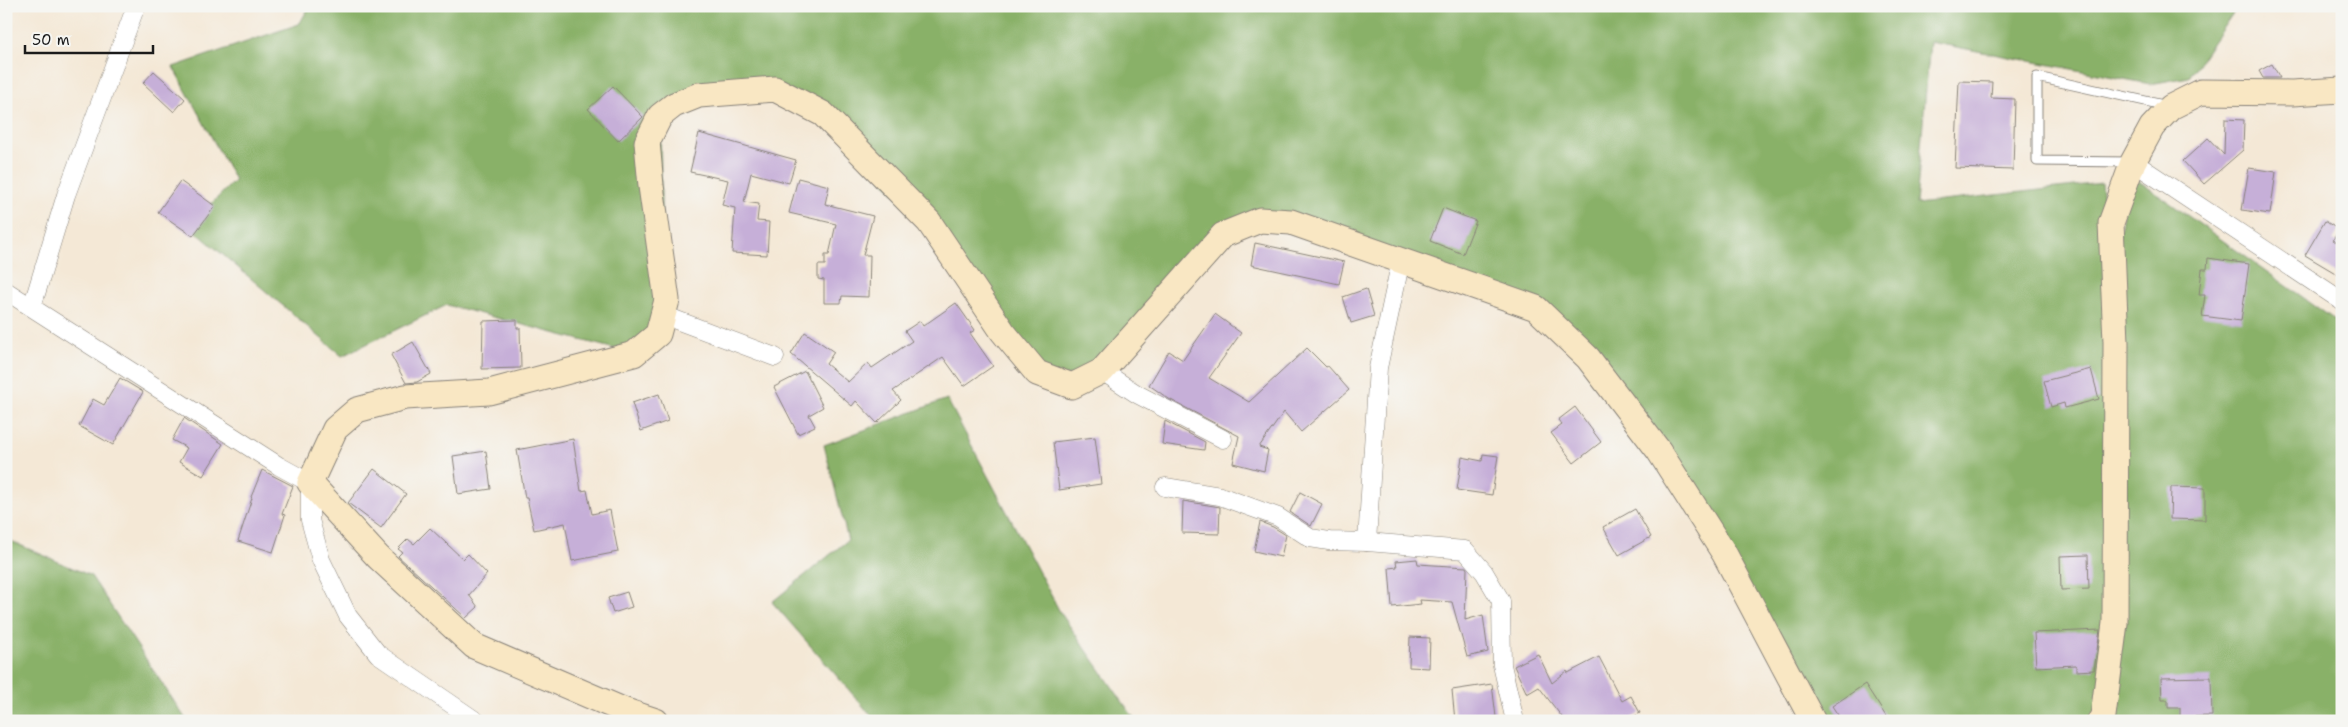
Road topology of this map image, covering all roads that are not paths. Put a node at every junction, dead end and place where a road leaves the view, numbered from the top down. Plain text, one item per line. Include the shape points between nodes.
1 (136, 6) edge
2 (2342, 90) edge
3 (2172, 107) junction
4 (2133, 162) junction
5 (1401, 260) junction
6 (6, 291) edge
7 (2342, 301) edge
8 (32, 307) junction
9 (663, 315) junction
10 (775, 357) dead end
11 (1102, 371) junction
12 (1223, 438) dead end
13 (310, 484) junction
14 (1165, 487) dead end
15 (1367, 542) junction
16 (476, 721) edge
17 (656, 721) edge
18 (1515, 721) edge
19 (1813, 721) edge
20 (2100, 721) edge

1 - 8 street via 66,195
2 - 3 street via 2202,92
3 - 4 street via 2152,127
3 - 4 lane via 2037,77 2037,161
4 - 7 street
4 - 20 street via 2111,223 2116,342 2115,623
5 - 11 street via 1291,222 1260,220 1223,235
5 - 15 street via 1378,368
5 - 19 street via 1536,308 1588,358 1659,451 1724,553
6 - 8 street
8 - 13 street
9 - 10 street
9 - 11 street via 667,300 651,186 647,142 651,133 660,116 674,104 699,95 775,89 823,114 929,222 1004,332 1037,373 1072,386
9 - 13 street via 658,334 634,354 489,392 406,397 357,410 335,429
11 - 12 street via 1137,394
13 - 16 street via 310,520 321,560 348,616 378,654
13 - 17 street via 378,557 474,646
14 - 15 street via 1220,496 1278,517 1310,538
15 - 18 street via 1465,550 1484,572 1501,601 1502,665

